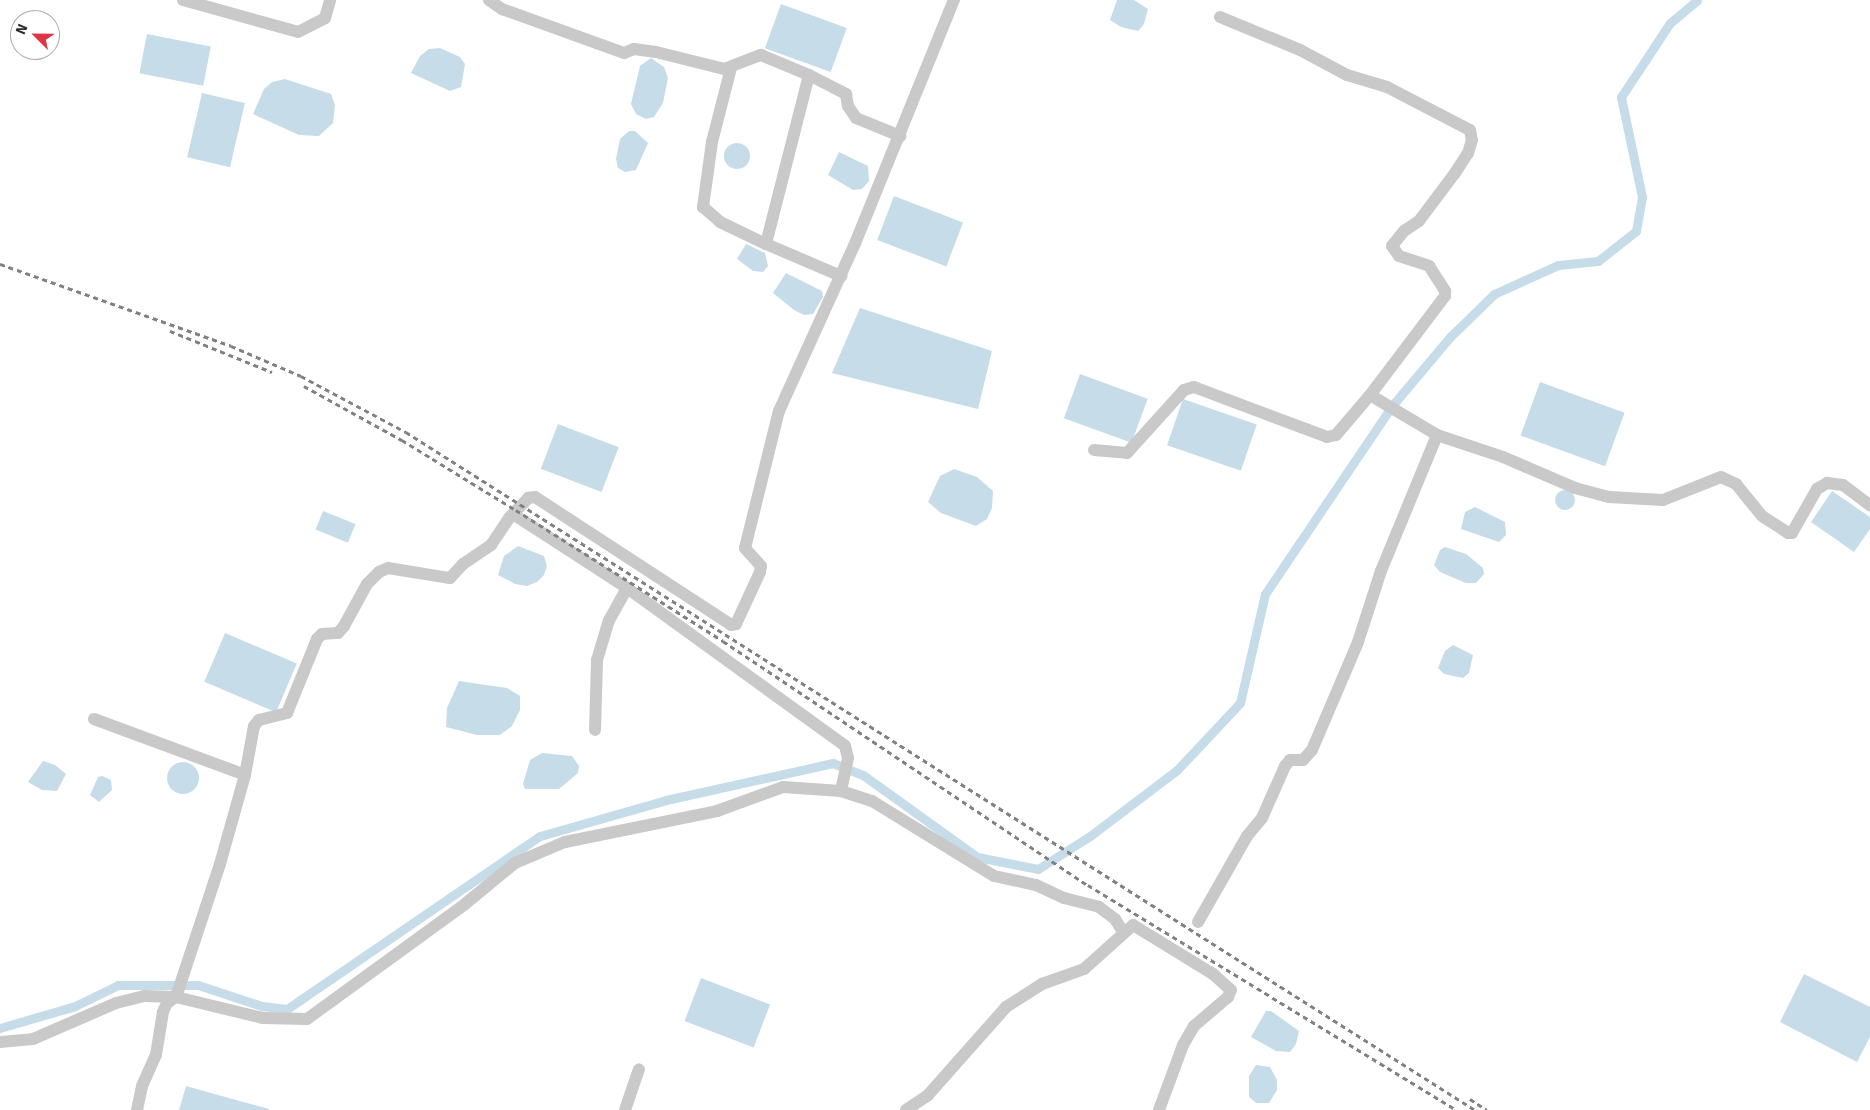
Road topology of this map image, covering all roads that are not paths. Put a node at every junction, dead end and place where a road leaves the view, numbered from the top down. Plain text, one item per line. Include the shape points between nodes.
1 (182, 0) edge
2 (330, 0) edge
3 (490, 0) edge
4 (954, 0) edge
5 (1220, 17) dead end
6 (731, 68) junction
7 (809, 75) junction
8 (900, 136) junction
9 (766, 244) junction
10 (841, 276) junction
11 (1372, 397) junction
12 (1437, 435) junction
13 (1094, 450) dead end
14 (1870, 505) edge
15 (513, 514) junction
16 (627, 588) junction
17 (94, 719) dead end
18 (595, 730) dead end
19 (245, 775) junction
20 (841, 791) junction
21 (1198, 922) dead end
22 (1123, 932) junction
23 (177, 994) junction
24 (0, 1042) edge
25 (639, 1069) dead end
26 (137, 1110) edge
27 (625, 1110) edge
28 (906, 1110) edge
29 (1159, 1110) edge

1 - 2 street via 298,32 325,18
3 - 6 street via 502,9 624,53 641,50
4 - 8 street
5 - 11 street via 1300,50 1346,75 1387,88 1470,130 1472,140 1468,152 1455,173 1419,220 1392,246 1399,256 1429,266 1445,296
6 - 7 street via 761,55
6 - 9 street via 712,142 703,207 720,222
7 - 8 street via 846,94 848,106 856,118
7 - 9 street
8 - 10 street
9 - 10 street
10 - 15 street via 778,410 745,548 761,566 760,572 736,624 731,625 541,498 528,498
11 - 12 street
11 - 13 street via 1336,435 1328,437 1194,387 1184,390 1127,453
12 - 14 street via 1503,457 1575,488 1609,497 1663,500 1721,476 1736,484 1762,516 1788,533 1792,532 1817,489 1828,483 1843,485
12 - 21 street via 1381,571 1358,642 1312,750 1303,760 1290,760 1285,766 1262,818 1247,836
15 - 16 street
15 - 19 street via 491,545 463,564 450,578 388,568 379,572 338,633 322,634 317,639 287,713 259,720 254,726
16 - 18 street via 609,620 597,660
16 - 20 street via 845,746 848,758
17 - 19 street
19 - 23 street via 220,864
20 - 22 street via 872,801 994,876 1036,885 1064,898 1099,907 1115,918
20 - 23 street via 782,787 717,811 564,842 515,863 465,904 307,1019 263,1018
22 - 28 street via 1084,969 1042,984 1006,1007 928,1095
22 - 29 street via 1133,925 1213,974 1231,990 1228,997 1194,1026 1183,1045
23 - 24 street via 145,996 116,1003 33,1039
23 - 26 street via 163,1012 156,1056 142,1086
25 - 27 street

